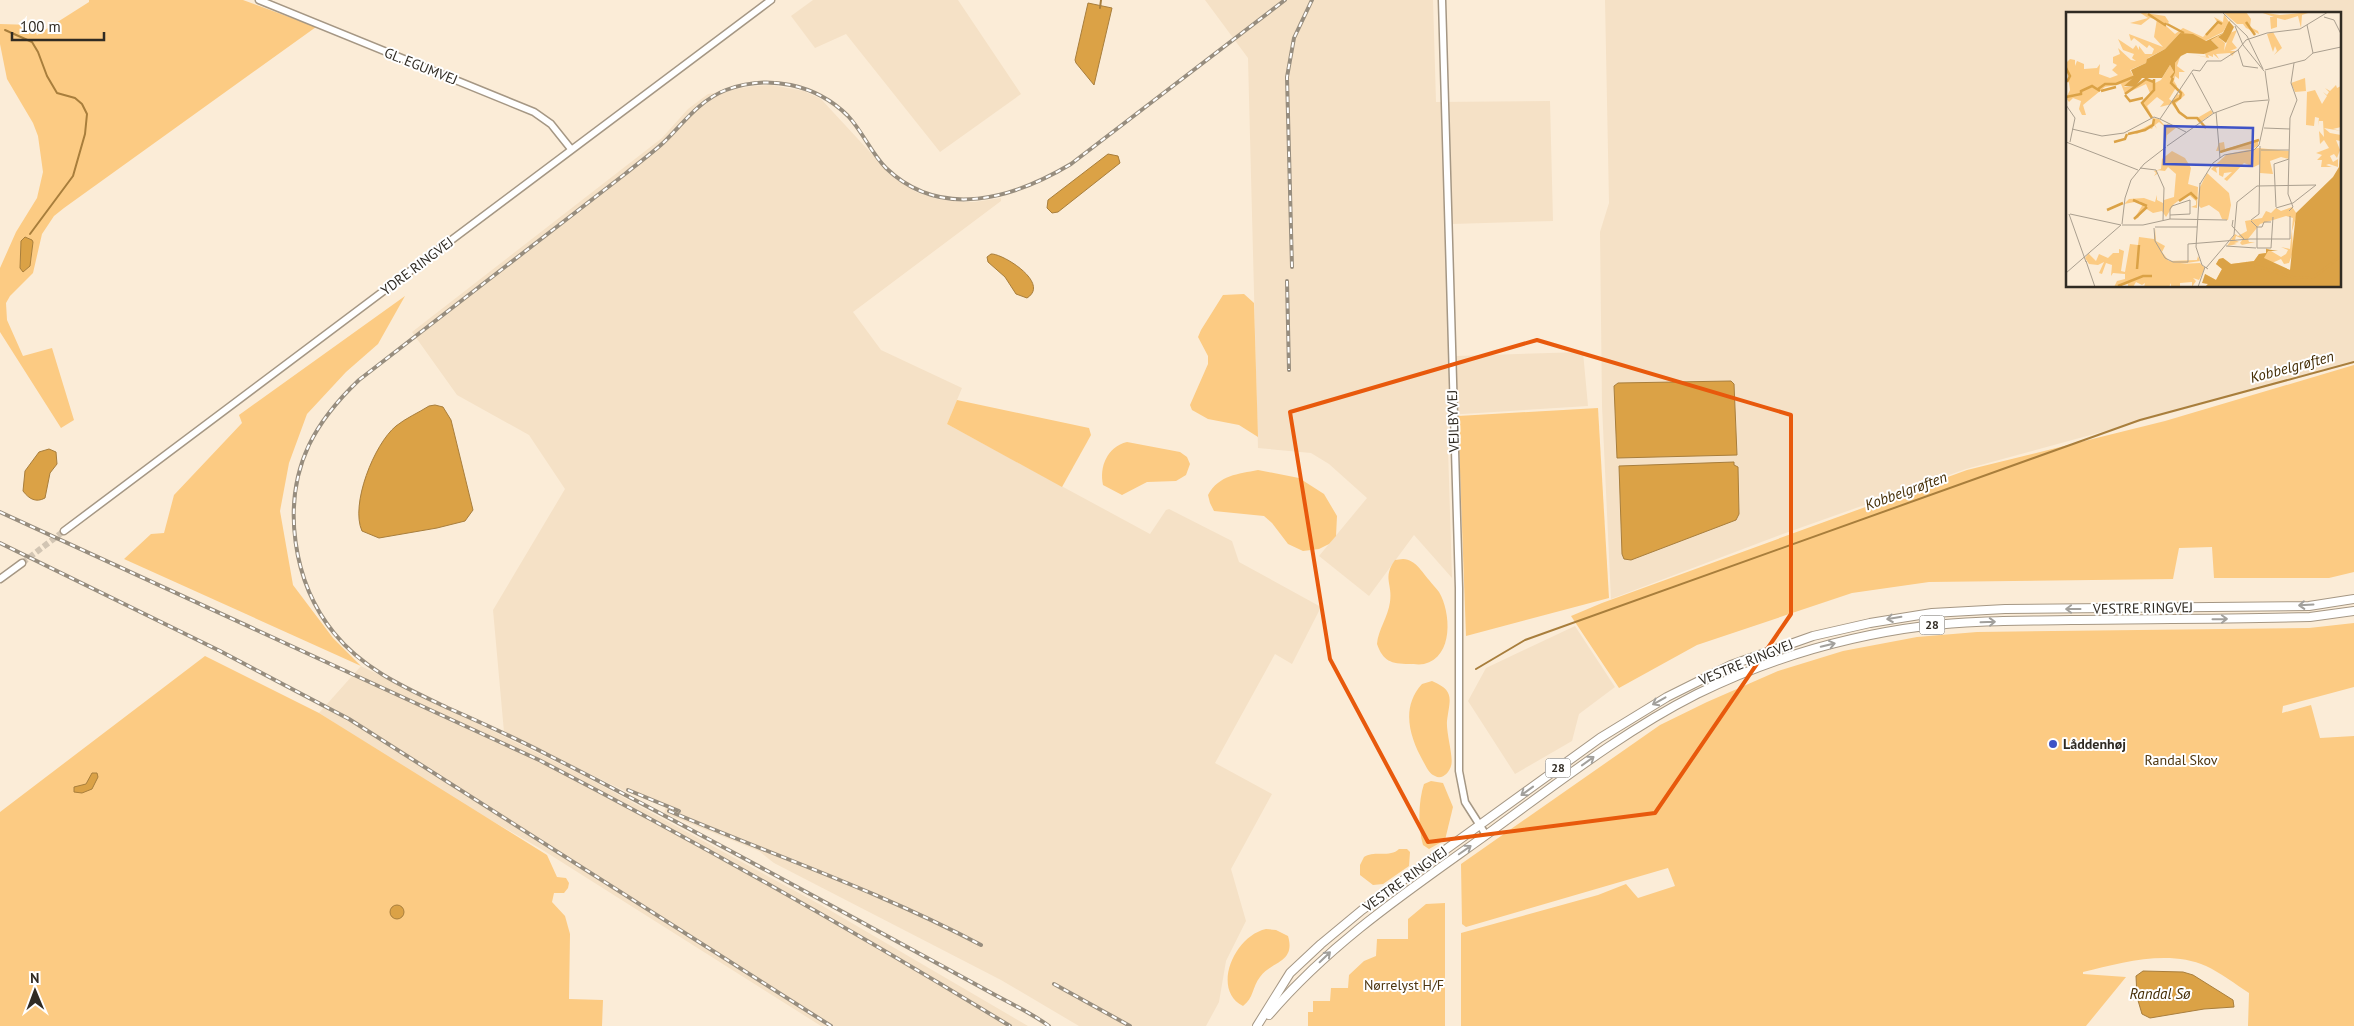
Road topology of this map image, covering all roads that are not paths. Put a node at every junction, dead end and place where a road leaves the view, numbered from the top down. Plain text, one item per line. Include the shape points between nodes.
1 (259, 0) edge
2 (771, 0) edge
3 (1442, 0) edge
4 (571, 149) junction
5 (64, 531) tunnel mouth
6 (22, 563) tunnel mouth
7 (0, 579) edge
8 (2354, 599) edge
9 (2354, 611) edge
10 (1479, 826) junction
11 (1486, 835) junction
12 (1258, 1026) edge

1 - 4 street, GL. EGUMVEJ via 534,112 551,124
2 - 4 street, YDRE RINGVEJ
3 - 10 street, VEJLBYVEJ via 1459,588 1459,771 1465,802
4 - 5 street, YDRE RINGVEJ
6 - 7 street
8 -> 10 main road, VESTRE RINGVEJ / 28 via 2301,606 1974,610 1896,618 1814,636 1731,665 1638,713
11 -> 9 main road, VESTRE RINGVEJ / 28 via 1652,718 1736,676 1816,648 1888,632 1969,622 2310,617
10 - 11 street, VEJLBYVEJ
10 - 12 main road, VESTRE RINGVEJ / 28 via 1362,910 1321,944 1290,973
12 -> 11 main road, VESTRE RINGVEJ / 28 via 1355,930

